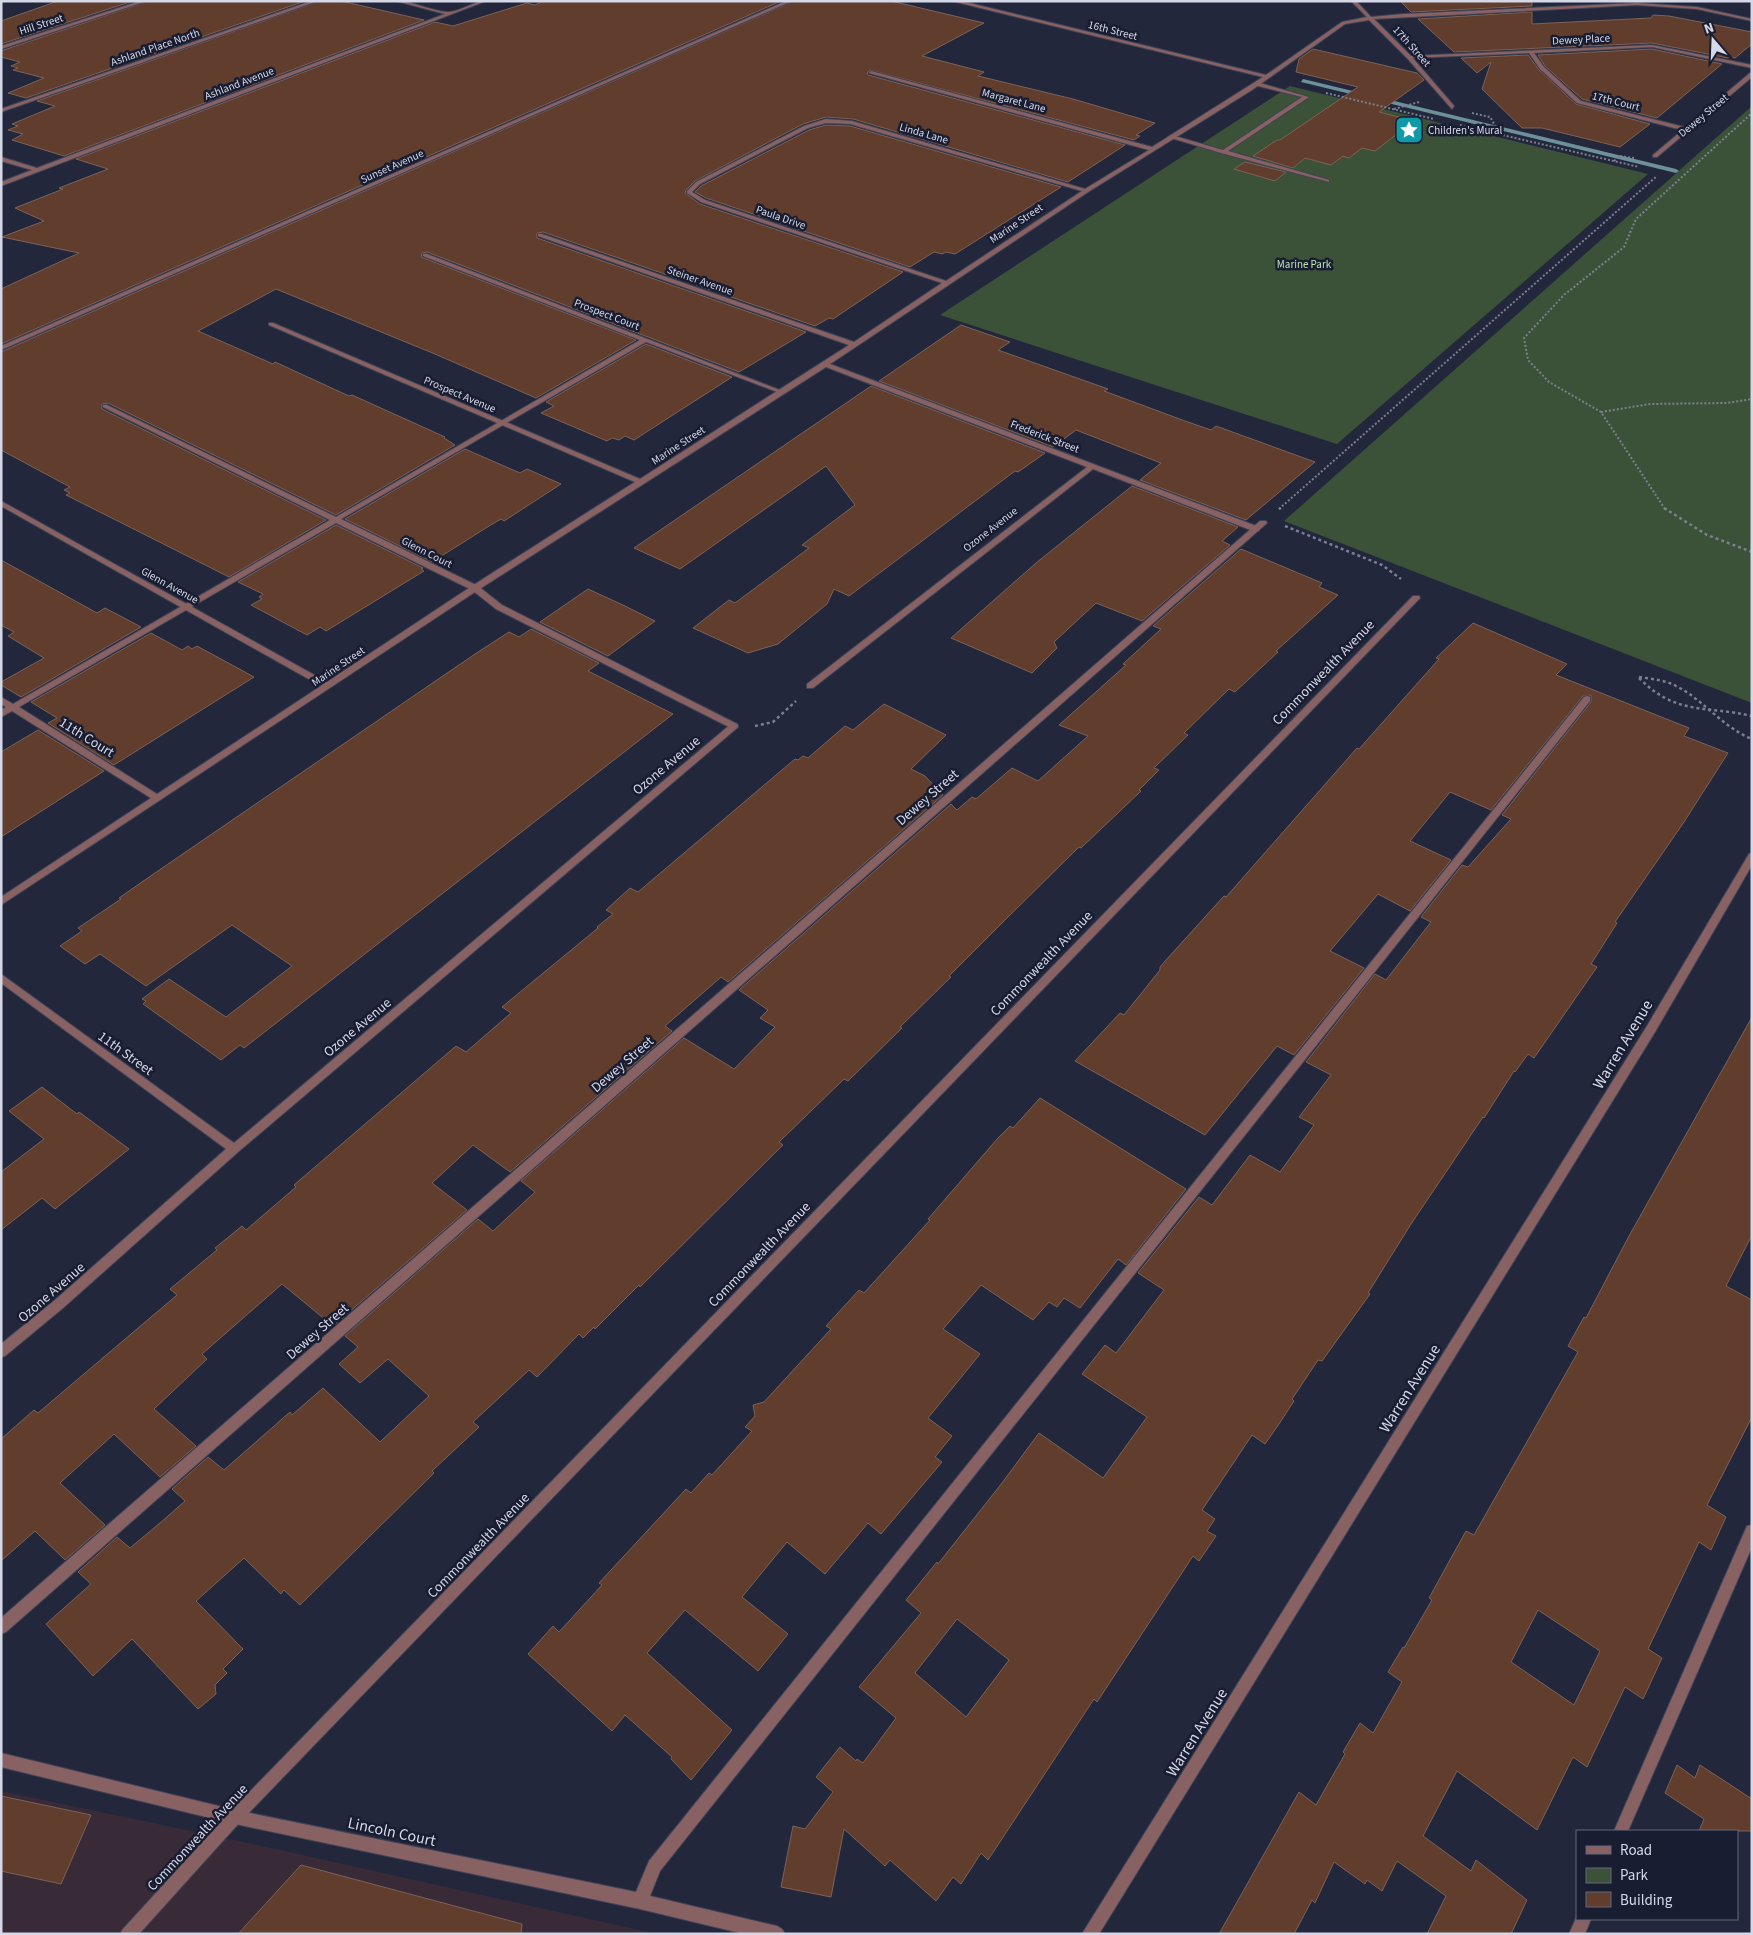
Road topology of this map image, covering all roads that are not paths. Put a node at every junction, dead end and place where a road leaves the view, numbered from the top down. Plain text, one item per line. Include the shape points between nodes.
1 (144, 1) edge
2 (316, 1) edge
3 (398, 1) edge
4 (484, 1) edge
5 (790, 1) edge
6 (954, 1) edge
7 (1354, 1) edge
8 (449, 14) junction
9 (1371, 18) junction
10 (1752, 20) edge
11 (1, 48) edge
12 (1531, 52) junction
13 (1409, 57) junction
14 (1752, 67) edge
15 (871, 72) dead end
16 (1752, 74) edge
17 (1268, 77) junction
18 (1256, 84) junction
19 (1452, 107) road end
20 (1, 111) edge
21 (1686, 129) junction
22 (1171, 137) junction
23 (1152, 149) junction
24 (760, 151) joint
25 (1223, 152) junction
26 (1655, 156) dead end
27 (1, 159) edge
28 (37, 170) junction
29 (1327, 181) dead end
30 (1, 184) edge
31 (1086, 191) junction
32 (540, 235) dead end
33 (425, 255) dead end
34 (947, 283) junction
35 (271, 324) dead end
36 (645, 340) junction
37 (853, 344) junction
38 (1, 348) edge
39 (825, 364) junction
40 (782, 392) junction
41 (105, 406) dead end
42 (503, 423) junction
43 (1092, 466) junction
44 (641, 482) junction
45 (1, 503) edge
46 (336, 519) junction
47 (1260, 526) joint
48 (475, 588) junction
49 (1416, 598) dead end
50 (186, 606) junction
51 (328, 686) junction
52 (810, 686) road end
53 (1587, 699) dead end
54 (1, 700) edge
55 (13, 707) junction
56 (1, 714) edge
57 (734, 726) joint
58 (158, 798) junction
59 (1752, 856) edge
60 (1, 902) edge
61 (1, 978) edge
62 (234, 1149) junction
63 (1, 1352) edge
64 (1752, 1531) edge
65 (1, 1627) edge
66 (1, 1760) edge
67 (235, 1816) junction
68 (1621, 1830) edge
69 (640, 1901) junction
70 (1583, 1920) edge
71 (128, 1934) edge
72 (777, 1934) edge
73 (1090, 1934) edge
74 (1576, 1934) edge

1 - 11 street, Hill Street
2 - 20 street, Ashland Place North
3 - 8 street
4 - 8 street, Ashland Avenue
5 - 38 street, Sunset Avenue
6 - 17 street, 16th Street
7 - 9 street, 17th Street
8 - 28 street, Ashland Avenue
9 - 10 street, Marine Street via 1666,4
9 - 13 street, 17th Street
9 - 17 street, Marine Street via 1344,23
12 - 13 street, Dewey Place
12 - 14 street, Dewey Place via 1652,46
12 - 21 street, 17th Court via 1542,68 1579,102
13 - 19 street, 17th Street
15 - 23 street, Margaret Lane
16 - 21 street, Dewey Street
17 - 18 street, Marine Street
18 - 22 street, Marine Street
18 - 25 street via 1306,97
21 - 26 street, Dewey Street
22 - 23 street, Marine Street
22 - 25 street
23 - 31 street, Marine Street
24 - 31 street, Linda Lane via 806,127 826,121 850,122
24 - 34 street, Paula Drive via 698,182 689,192 703,201
25 - 29 street
27 - 28 street
28 - 30 street, Ashland Avenue
31 - 34 street, Marine Street
32 - 37 street, Steiner Avenue
33 - 36 street, Prospect Court
34 - 37 street, Marine Street
35 - 42 street, Prospect Avenue
36 - 40 street, Prospect Court
36 - 42 street
37 - 39 street, Marine Street
39 - 40 street, Marine Street
39 - 43 street, Frederick Street
40 - 44 street, Marine Street
41 - 46 street, Glenn Court
42 - 44 street, Prospect Avenue
42 - 46 street
43 - 47 street, Frederick Street
43 - 52 street, Ozone Avenue
44 - 48 street, Marine Street
45 - 50 street, Glenn Avenue
46 - 48 street, Glenn Court
46 - 50 street
47 - 65 street, Dewey Street
48 - 51 street, Marine Street
48 - 57 street, Glenn Court via 499,607
49 - 67 street, Commonwealth Avenue
50 - 51 street, Glenn Avenue
50 - 55 street
51 - 58 street, Marine Street
53 - 69 street via 654,1866
54 - 55 street, 11th Court
55 - 56 street
55 - 58 street, 11th Court
57 - 62 street, Ozone Avenue
58 - 60 street, Marine Street
59 - 73 street, Warren Avenue via 1651,1029
61 - 62 street, 11th Street
62 - 63 street, Ozone Avenue
64 - 68 street
66 - 67 street, Lincoln Court
67 - 69 street, Lincoln Court
67 - 71 street, Commonwealth Avenue
69 - 72 street, Lincoln Court
70 - 74 street

